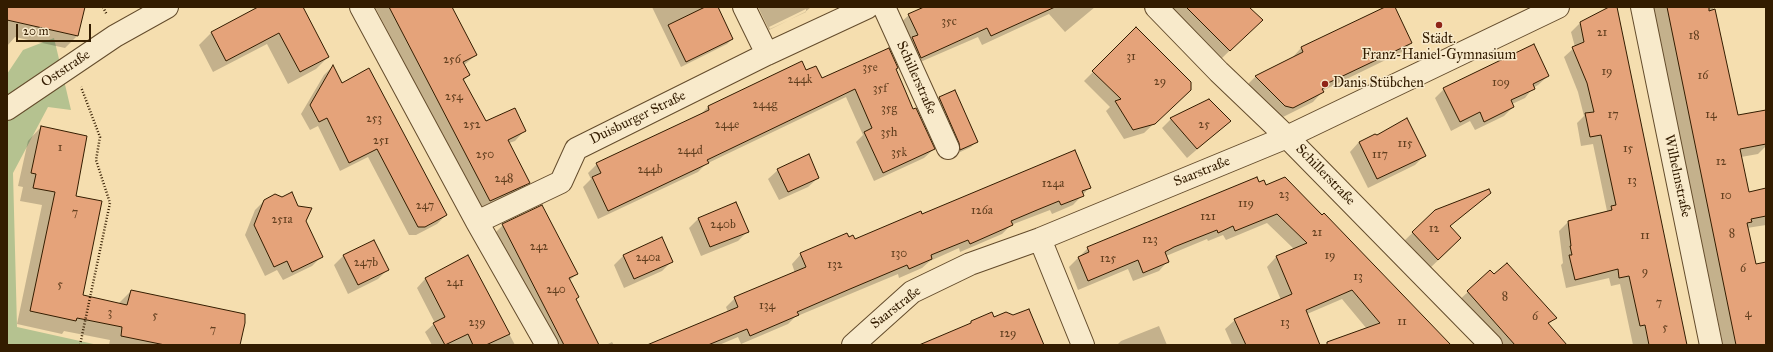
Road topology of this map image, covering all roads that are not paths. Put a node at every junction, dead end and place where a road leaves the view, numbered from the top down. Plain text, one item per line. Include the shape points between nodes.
1 (166, 7) edge
2 (360, 7) edge
3 (744, 7) edge
4 (868, 7) edge
5 (884, 7) edge
6 (1156, 7) edge
7 (1558, 7) edge
8 (1642, 7) edge
9 (768, 54) junction
10 (7, 109) edge
11 (1287, 137) junction
12 (948, 148) dead end
13 (477, 222) junction
14 (1040, 239) junction
15 (547, 345) edge
16 (853, 345) edge
17 (1083, 345) edge
18 (1491, 345) edge
19 (1711, 345) edge

1 - 10 street, Oststraße via 115,36
2 - 13 street
3 - 9 street
4 - 9 street
5 - 12 street, Schillerstraße
6 - 11 street, Schillerstraße
7 - 11 street, Saarstraße
8 - 19 street, Wilhelmstraße
9 - 13 street, Duisburger Straße via 576,149 560,182
11 - 14 street, Saarstraße
11 - 18 street, Schillerstraße
13 - 15 street
14 - 16 street, Saarstraße via 970,264 912,292
14 - 17 street

